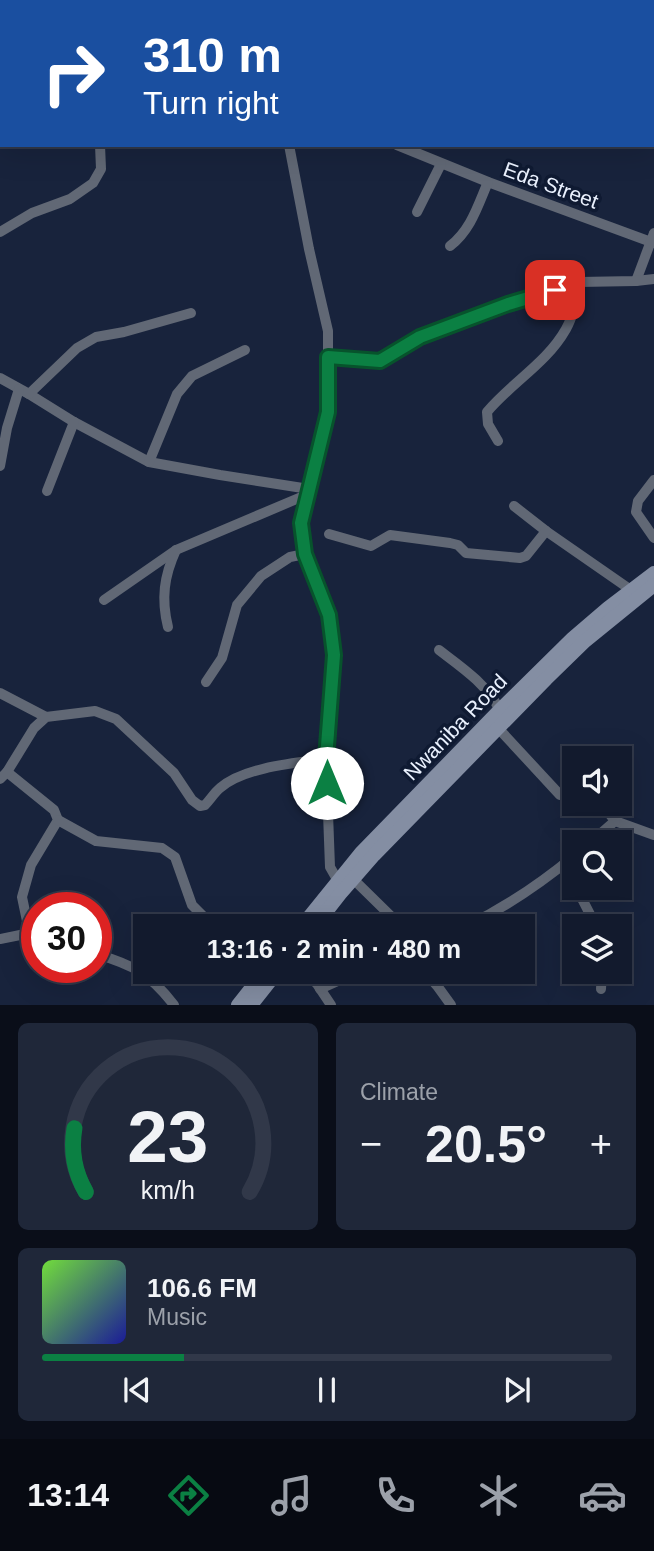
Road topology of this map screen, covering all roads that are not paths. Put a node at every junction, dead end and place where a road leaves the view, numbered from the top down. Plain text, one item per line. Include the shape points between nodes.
1 (100, 147) edge
2 (289, 147) edge
3 (402, 147) edge
4 (442, 164) junction
5 (488, 182) junction
6 (417, 212) dead end
7 (0, 232) edge
8 (653, 239) edge
9 (450, 246) dead end
10 (654, 279) edge
11 (636, 281) junction
12 (579, 282) junction
13 (191, 313) dead end
14 (245, 350) dead end
15 (328, 357) junction
16 (0, 378) edge
17 (24, 392) junction
18 (74, 422) junction
19 (498, 441) dead end
20 (149, 462) junction
21 (0, 466) edge
22 (654, 480) edge
23 (47, 491) dead end
24 (308, 492) junction
25 (514, 506) dead end
26 (546, 531) junction
27 (329, 534) dead end
28 (654, 538) edge
29 (176, 550) junction
30 (305, 554) junction
31 (654, 573) edge
32 (654, 586) edge
33 (631, 590) junction
34 (104, 600) dead end
35 (168, 627) dead end
36 (439, 650) dead end
37 (206, 682) dead end
38 (0, 693) edge
39 (500, 710) junction
40 (46, 717) junction
41 (498, 728) junction
42 (326, 759) junction
43 (4, 776) edge
44 (562, 795) edge
45 (611, 816) edge
46 (58, 820) junction
47 (615, 821) junction
48 (605, 830) edge
49 (654, 835) edge
50 (562, 866) edge
51 (346, 877) junction
52 (23, 892) edge
53 (201, 914) edge
54 (313, 914) edge
55 (323, 914) edge
56 (388, 914) edge
57 (491, 914) edge
58 (21, 937) edge
59 (0, 939) edge
60 (112, 958) edge
61 (255, 984) edge
62 (268, 984) edge
63 (316, 984) edge
64 (331, 984) edge
65 (435, 984) edge
66 (601, 984) edge
67 (320, 989) junction
68 (601, 989) dead end
69 (174, 1005) edge
70 (238, 1005) edge
71 (251, 1005) edge
72 (331, 1005) edge
73 (451, 1005) edge

1 - 7 street via 101,169 93,183
2 - 15 street via 328,331
3 - 4 street, Eda Street
4 - 5 street, Eda Street
4 - 6 street
5 - 8 street, Eda Street
5 - 9 street via 468,228
8 - 11 street
10 - 11 street
11 - 12 street
12 - 15 street via 420,337 380,361
12 - 19 street via 566,329 547,355 486,412
13 - 17 street via 96,337
14 - 20 street via 192,376 177,394
15 - 24 street via 328,412
16 - 17 street
17 - 18 street
17 - 21 street via 8,428
18 - 20 street
18 - 23 street
20 - 24 street
22 - 28 street via 638,501 636,512
24 - 29 street
24 - 30 street via 301,523
25 - 26 street
26 - 27 street via 520,558 466,553 450,543 390,535 371,546
26 - 33 street
29 - 34 street
29 - 35 street via 163,607
30 - 37 street via 290,557 261,576 237,605 222,658
30 - 42 street via 329,615 334,655
31 - 33 main road, Nwaniba Road
32 - 41 main road via 585,641
33 - 39 main road, Nwaniba Road via 573,638
36 - 39 street via 474,677
38 - 40 street
39 - 51 main road, Nwaniba Road via 362,853
40 - 42 street via 95,710 116,719 174,773 200,806 221,787 251,773
40 - 43 street
41 - 44 street
41 - 51 main road
42 - 51 street via 330,867
43 - 46 street via 54,810
45 - 47 street
46 - 52 street via 31,865
46 - 53 street via 96,841 162,848 175,857 192,905
47 - 48 street
47 - 49 street
50 - 57 street
51 - 54 main road, Nwaniba Road
51 - 55 main road
51 - 56 street
58 - 59 street
60 - 69 street via 145,973
61 - 70 main road
62 - 71 main road
63 - 67 street
64 - 67 street
65 - 73 street
66 - 68 street
67 - 72 street

